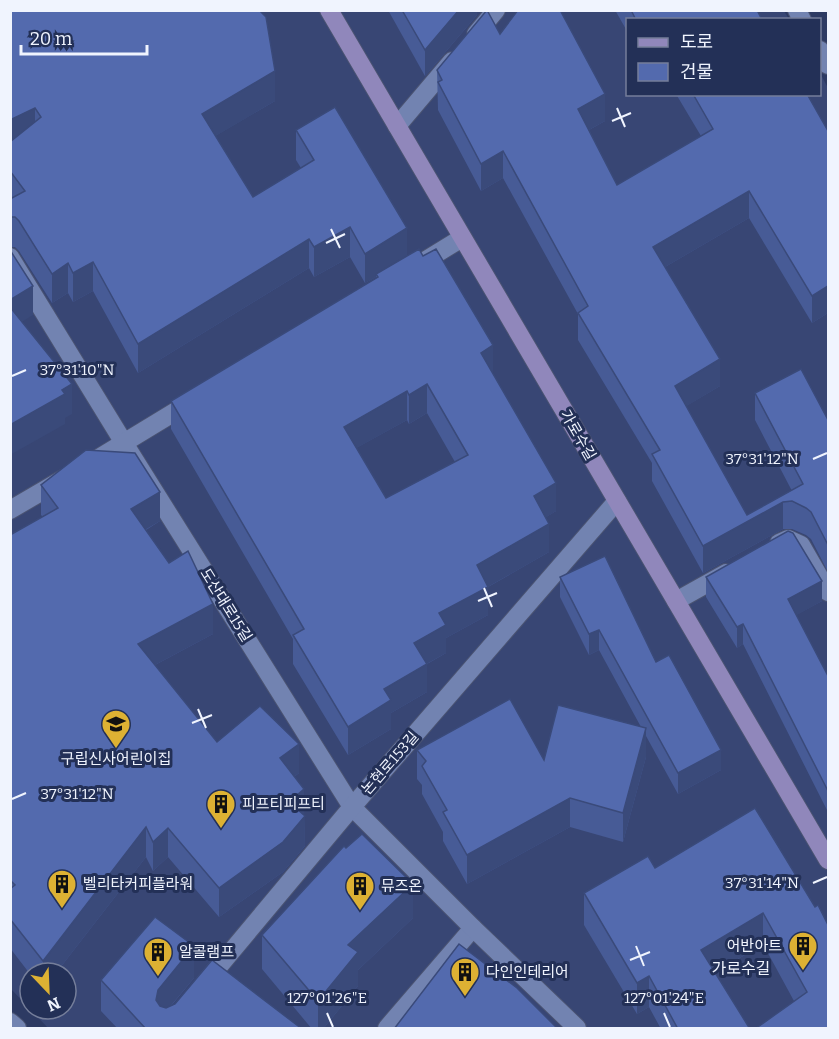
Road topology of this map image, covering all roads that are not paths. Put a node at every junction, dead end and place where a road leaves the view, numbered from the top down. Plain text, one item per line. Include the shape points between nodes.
1 (329, 10) edge
2 (496, 10) edge
3 (397, 126) junction
4 (462, 238) junction
5 (10, 257) edge
6 (401, 276) edge
7 (206, 393) edge
8 (124, 443) junction
9 (617, 501) junction
10 (10, 510) edge
11 (768, 550) edge
12 (737, 567) edge
13 (828, 592) edge
14 (676, 601) junction
15 (352, 807) junction
16 (828, 860) edge
17 (472, 928) junction
18 (196, 993) edge
19 (10, 1022) edge
20 (17, 1029) edge
21 (387, 1029) edge
22 (577, 1029) edge

1 - 3 street, 가로수길
2 - 3 street
3 - 4 street, 가로수길
4 - 6 street
4 - 9 street, 가로수길
5 - 8 street, 도산대로15길
7 - 8 street
8 - 10 street
8 - 15 street, 도산대로15길
9 - 14 street, 가로수길
9 - 15 street, 논현로153길
11 - 13 street via 788,538 801,545
12 - 14 street
14 - 16 street, 가로수길
15 - 17 street, 도산대로15길
15 - 18 street, 논현로153길
17 - 21 street
17 - 22 street, 도산대로15길
19 - 20 street

